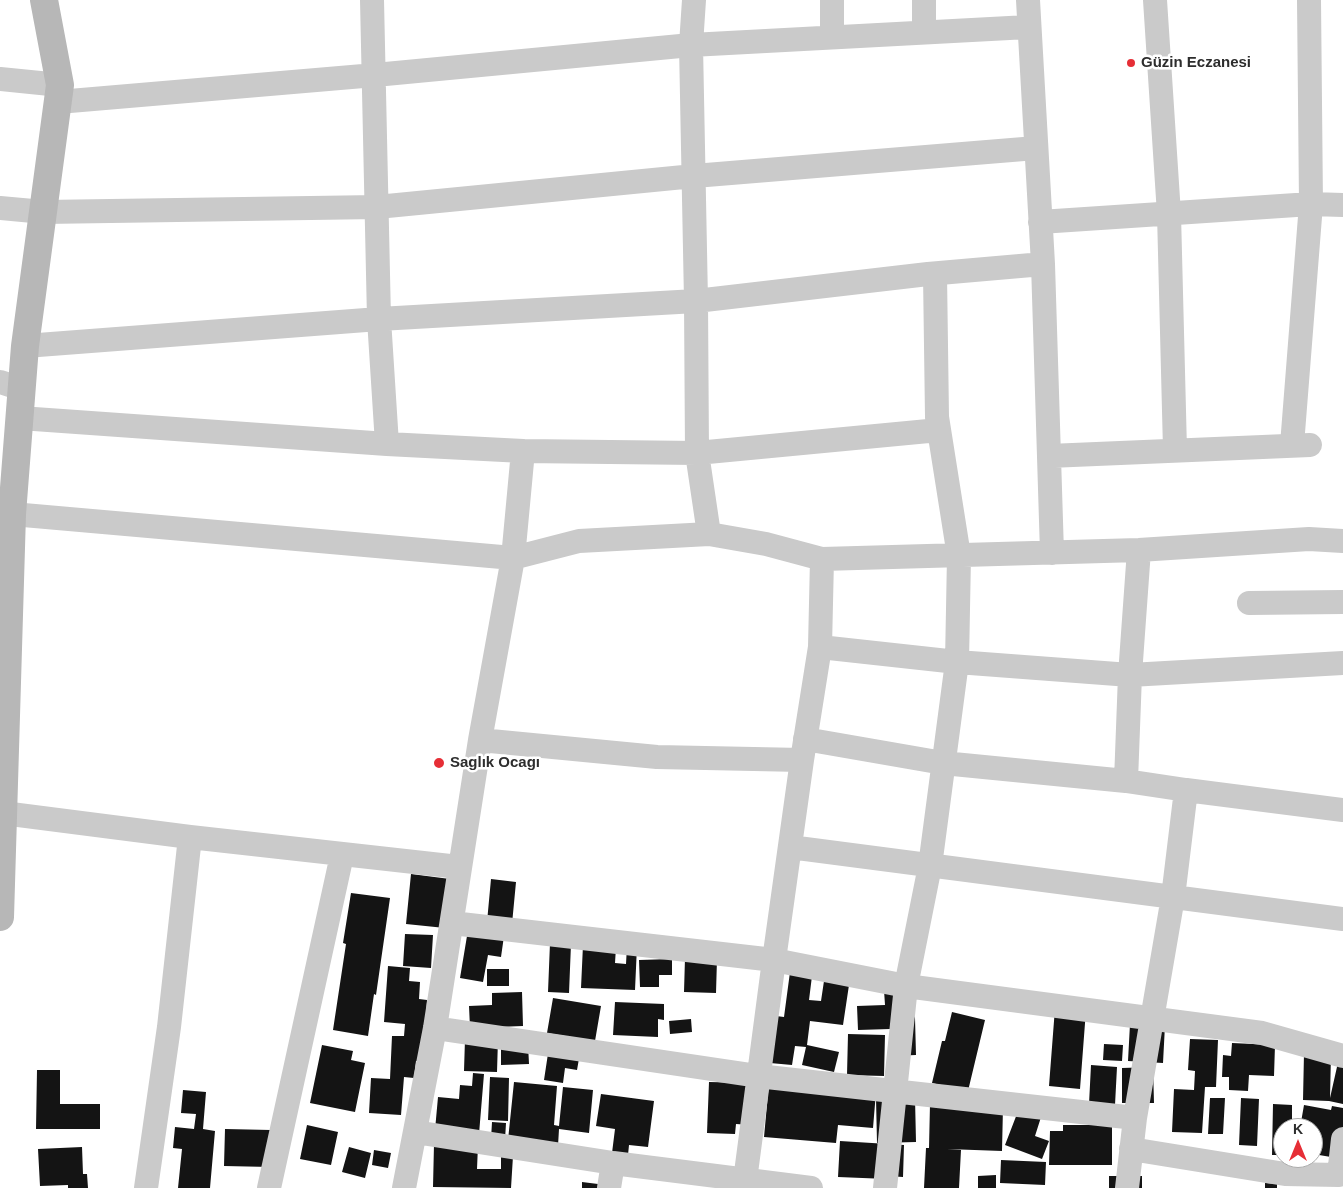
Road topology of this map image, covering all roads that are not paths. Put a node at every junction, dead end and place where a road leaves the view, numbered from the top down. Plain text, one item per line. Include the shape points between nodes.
1 (44, 0) edge
2 (372, 0) edge
3 (694, 0) edge
4 (832, 0) edge
5 (924, 0) edge
6 (1028, 0) edge
7 (1155, 0) edge
8 (1309, 0) edge
9 (1028, 27) junction
10 (924, 32) junction
11 (832, 37) junction
12 (691, 45) junction
13 (374, 75) junction
14 (0, 79) edge
15 (59, 93) junction
16 (1036, 148) junction
17 (694, 176) junction
18 (1311, 204) junction
19 (1343, 205) edge
20 (377, 207) junction
21 (0, 208) edge
22 (44, 212) junction
23 (1169, 214) junction
24 (1040, 222) junction
25 (1043, 264) junction
26 (935, 274) junction
27 (696, 301) junction
28 (379, 319) junction
29 (26, 346) junction
30 (11, 386) edge
31 (20, 418) junction
32 (939, 430) junction
33 (387, 444) junction
34 (1175, 450) junction
35 (523, 451) junction
36 (697, 453) junction
37 (1049, 456) junction
38 (12, 514) junction
39 (708, 534) junction
40 (1343, 540) edge
41 (1139, 550) junction
42 (1052, 553) junction
43 (959, 556) junction
44 (513, 558) junction
45 (822, 559) junction
46 (5, 562) edge
47 (1343, 602) edge
48 (1249, 603) dead end
49 (820, 647) junction
50 (957, 662) junction
51 (1343, 664) edge
52 (1130, 675) junction
53 (480, 740) junction
54 (2, 742) edge
55 (804, 749) junction
56 (943, 763) junction
57 (1126, 781) junction
58 (1186, 790) junction
59 (1343, 810) edge
60 (3, 813) junction
61 (190, 837) junction
62 (790, 847) junction
63 (342, 855) junction
64 (1, 865) edge
65 (930, 866) junction
66 (459, 867) junction
67 (1173, 897) junction
68 (0, 917) edge
69 (1343, 919) edge
70 (452, 923) junction
71 (774, 960) junction
72 (906, 986) junction
73 (1152, 1018) junction
74 (435, 1028) junction
75 (1343, 1056) edge
76 (758, 1076) junction
77 (896, 1091) junction
78 (1135, 1118) junction
79 (415, 1132) junction
80 (1343, 1139) edge
81 (1132, 1150) junction
82 (613, 1163) junction
83 (1284, 1181) edge
84 (745, 1184) edge
85 (146, 1188) edge
86 (268, 1188) edge
87 (404, 1188) edge
88 (609, 1188) edge
89 (811, 1188) edge
90 (885, 1188) edge
91 (1127, 1188) edge

1 - 15 main road
2 - 13 street
3 - 12 street
4 - 11 street
5 - 10 street
6 - 9 street
7 - 23 street
8 - 18 street
9 - 10 street
9 - 16 street
10 - 11 street
11 - 12 street
12 - 13 street
12 - 17 street
13 - 15 street
13 - 20 street
14 - 15 street
15 - 22 main road
16 - 17 street
16 - 24 street
17 - 20 street
17 - 27 street
18 - 19 street
18 - 23 street
18 - 34 street via 1301,445
20 - 22 street
20 - 28 street
21 - 22 street
22 - 29 main road
23 - 24 street
23 - 34 street
24 - 25 street
25 - 26 street
25 - 37 street
26 - 27 street
26 - 32 street
27 - 28 street
27 - 36 street
28 - 29 street
28 - 33 street
29 - 30 main road
30 - 31 main road
31 - 33 street
31 - 38 main road
32 - 36 street
32 - 43 street
33 - 35 street
34 - 37 street
35 - 36 street
35 - 44 street
36 - 39 street
37 - 42 street
38 - 44 street
38 - 46 main road
39 - 44 street via 579,541
39 - 45 street via 766,544
40 - 41 street via 1309,539
41 - 42 street
41 - 52 street
42 - 43 street
43 - 45 street
43 - 50 street
44 - 53 street
45 - 49 street
46 - 54 main road
47 - 48 street
49 - 50 street
49 - 55 street
50 - 52 street
50 - 56 street
51 - 52 street
52 - 57 street
53 - 55 street via 658,757
53 - 66 street
54 - 60 main road
55 - 56 street
55 - 62 street
56 - 57 street
56 - 65 street
57 - 58 street
58 - 59 street
58 - 67 street
60 - 61 street
60 - 64 main road
61 - 63 street
61 - 85 street via 169,1027
62 - 65 street
62 - 71 street
63 - 66 street
63 - 86 street
64 - 68 main road
65 - 67 street
65 - 72 street
66 - 70 street
67 - 69 street
67 - 73 street
70 - 71 street
70 - 74 street
71 - 72 street
71 - 76 street
72 - 73 street
72 - 77 street
73 - 75 street via 1262,1033
73 - 78 street
74 - 76 street
74 - 79 street
76 - 77 street
76 - 84 street
77 - 78 street
77 - 90 street
78 - 81 street
79 - 82 street
79 - 87 street
80 - 83 street via 1338,1175
81 - 83 street
81 - 91 street
82 - 84 street
82 - 88 street
84 - 89 street

